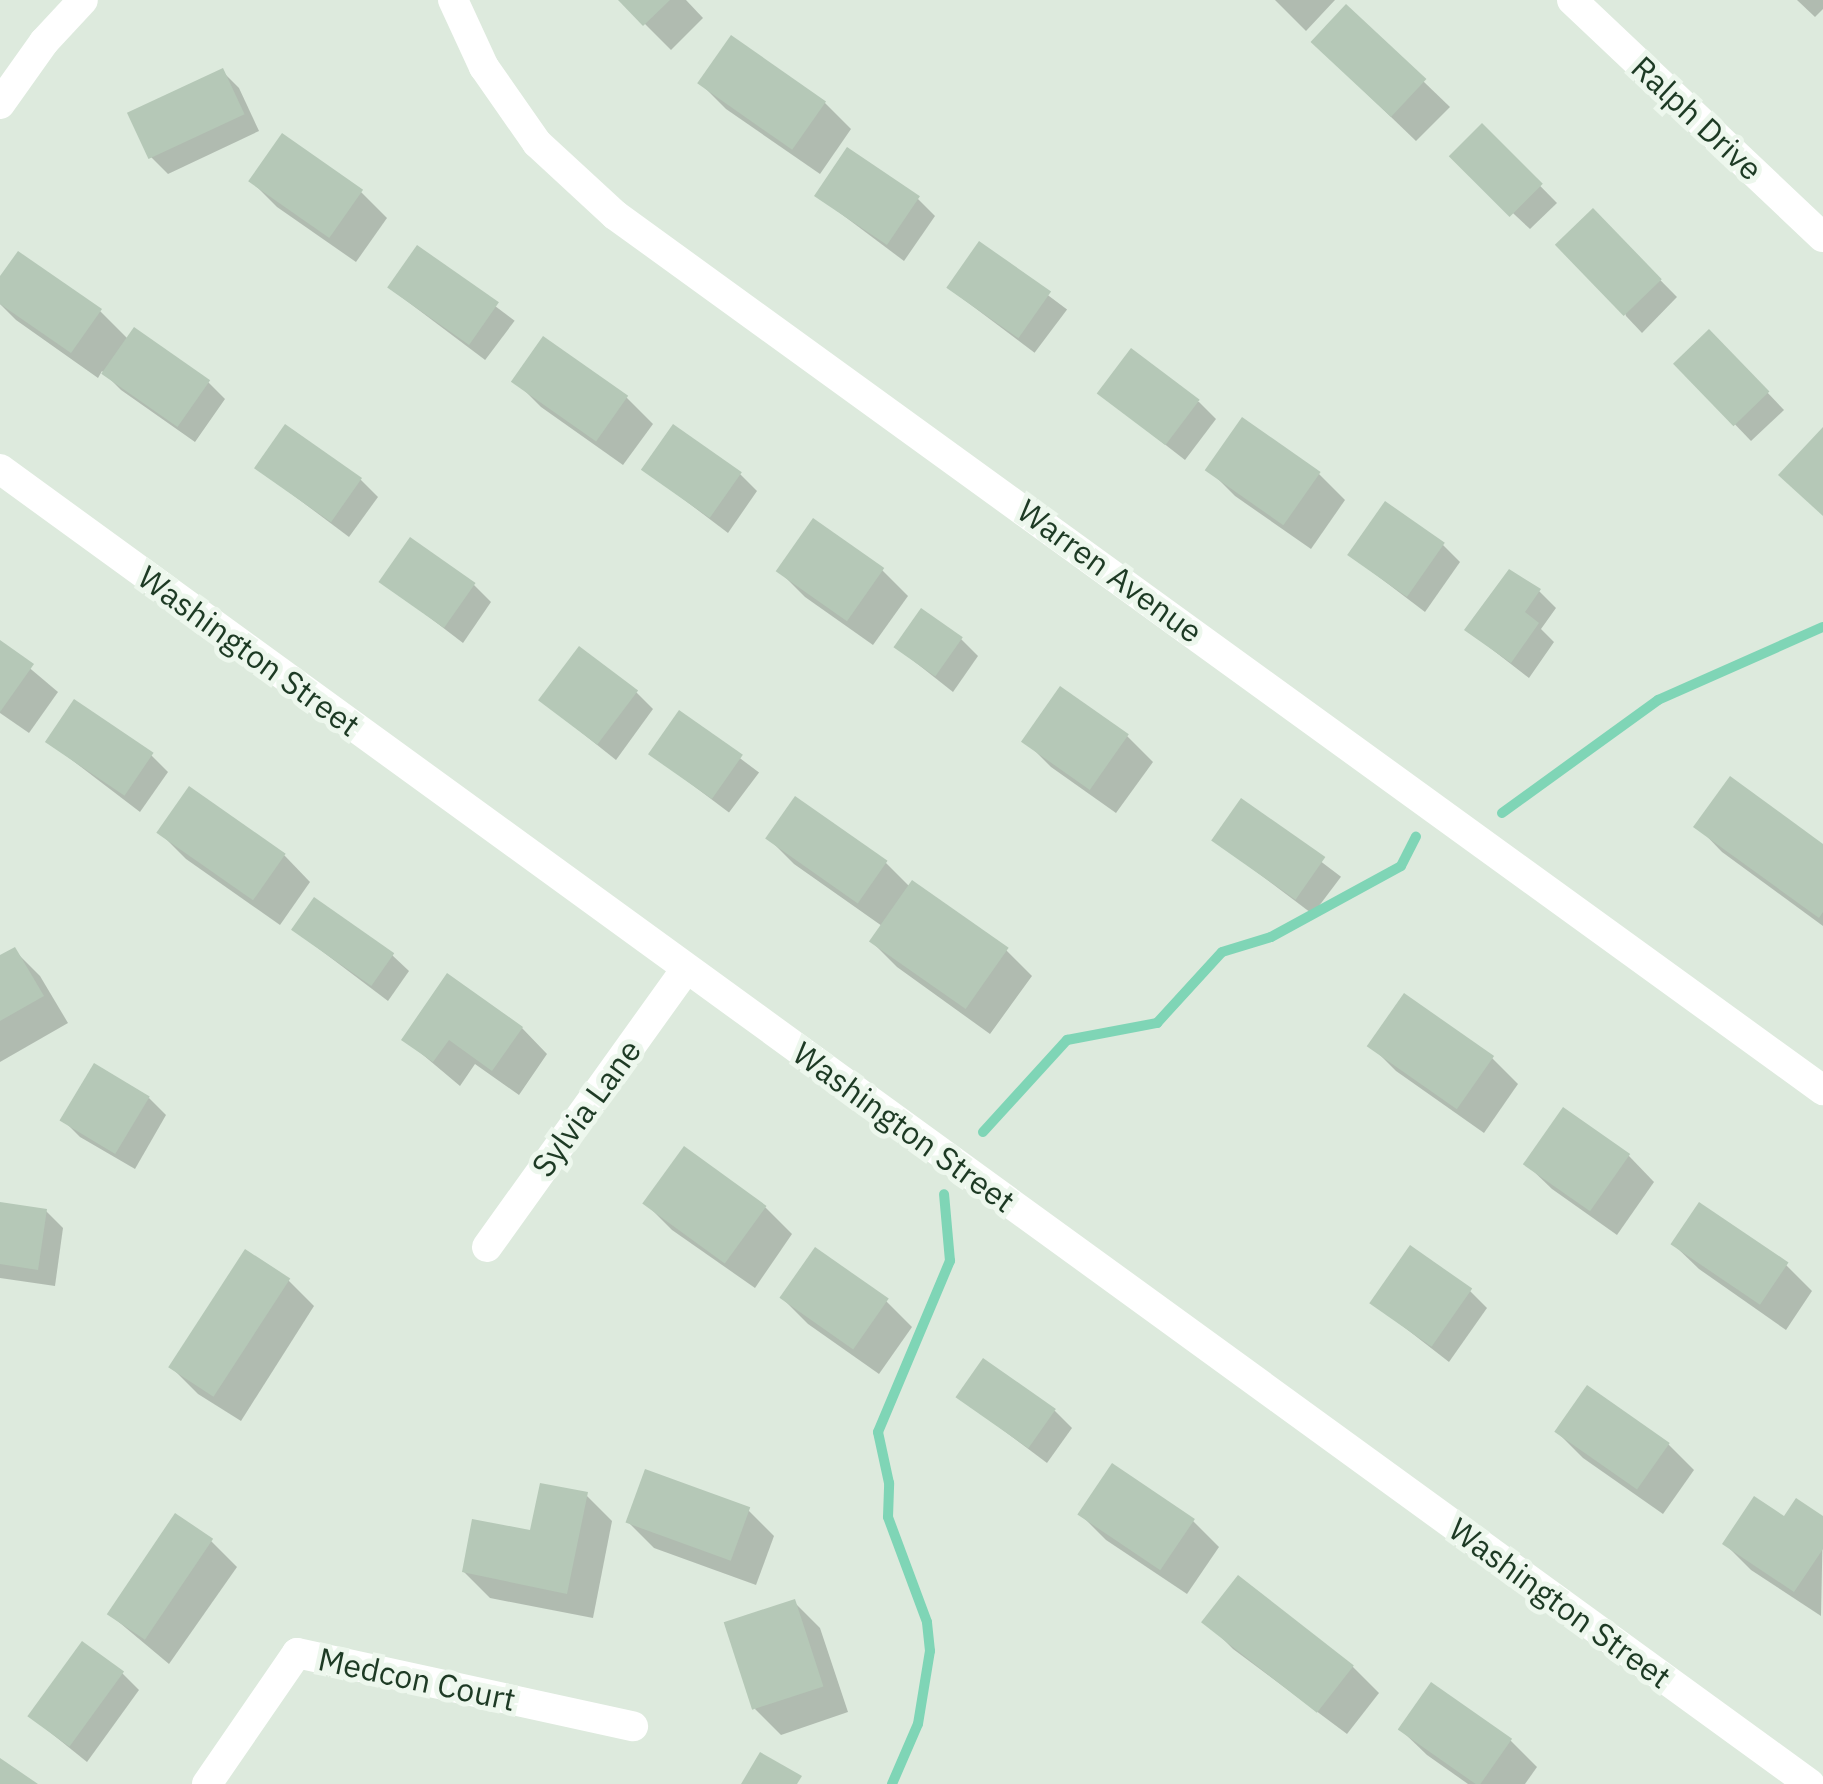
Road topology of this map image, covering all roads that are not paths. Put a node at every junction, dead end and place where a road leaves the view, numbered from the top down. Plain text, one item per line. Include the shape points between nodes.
1 (83, 0) edge
2 (453, 0) edge
3 (1572, 0) edge
4 (0, 104) edge
5 (1823, 237) edge
6 (0, 469) edge
7 (686, 969) junction
8 (1823, 1090) edge
9 (487, 1247) dead end
10 (632, 1726) dead end
11 (207, 1784) edge
12 (1810, 1784) edge

1 - 4 street
2 - 8 street, Warren Avenue via 484,67 527,130 577,185
3 - 5 street, Ralph Drive
6 - 7 street, Washington Street
7 - 9 street, Sylvia Lane
7 - 12 street, Washington Street
10 - 11 street, Medcon Court via 297,1653

